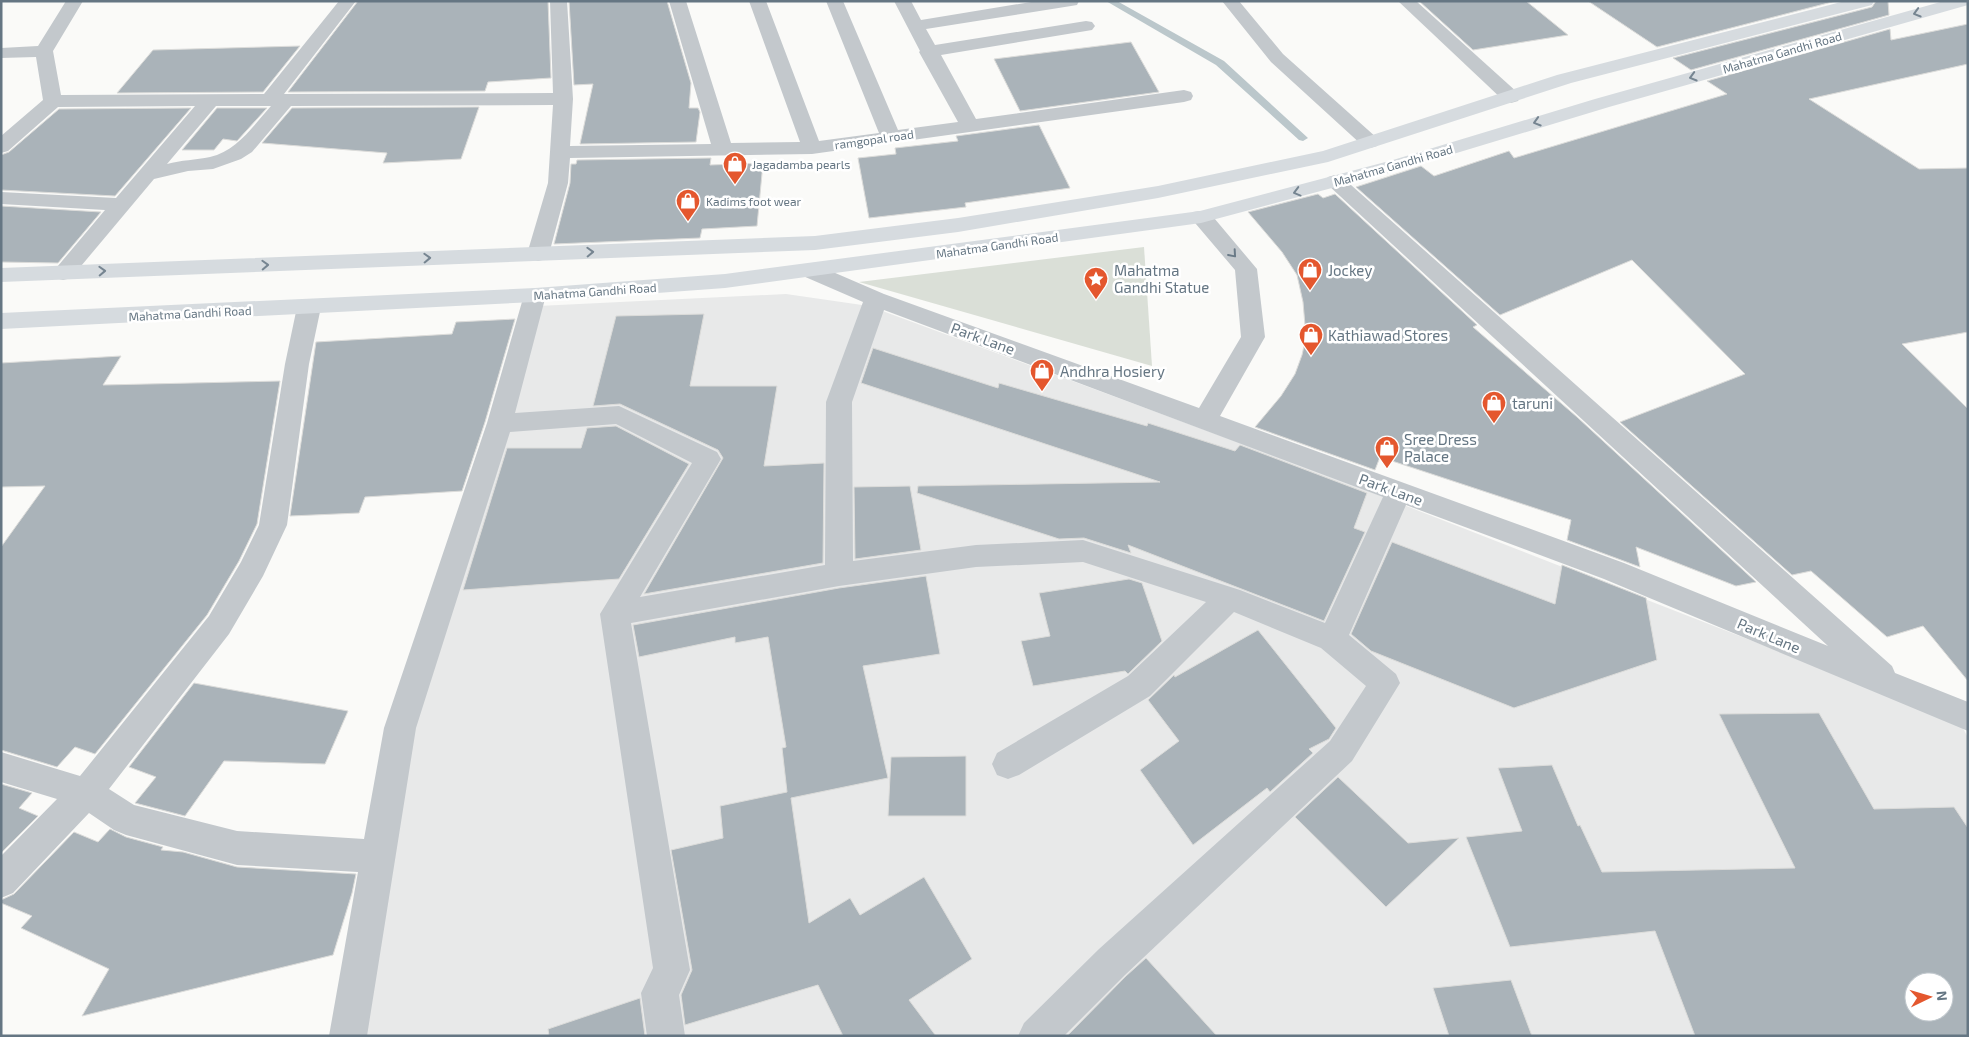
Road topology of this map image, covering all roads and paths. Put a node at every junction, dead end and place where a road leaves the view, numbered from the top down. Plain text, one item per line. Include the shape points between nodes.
1 (75, 1) edge
2 (348, 1) edge
3 (558, 1) edge
4 (677, 1) edge
5 (757, 1) edge
6 (834, 1) edge
7 (902, 1) edge
8 (1071, 1) edge
9 (1230, 1) edge
10 (1406, 1) edge
11 (1866, 1) edge
12 (1964, 1) edge
13 (914, 26) junction
14 (1086, 26) dead end
15 (44, 50) junction
16 (1, 52) edge
17 (928, 52) junction
18 (1184, 96) dead end
19 (1511, 97) junction
20 (278, 99) junction
21 (562, 99) junction
22 (211, 100) junction
23 (53, 101) junction
24 (970, 126) junction
25 (891, 137) junction
26 (1370, 142) junction
27 (1, 147) edge
28 (812, 148) junction
29 (723, 149) junction
30 (560, 152) junction
31 (146, 175) junction
32 (1335, 181) junction
33 (1, 198) edge
34 (123, 205) junction
35 (1201, 217) junction
36 (538, 254) junction
37 (811, 271) junction
38 (63, 273) junction
39 (1, 275) edge
40 (535, 295) junction
41 (876, 299) junction
42 (309, 307) junction
43 (1, 321) edge
44 (1205, 420) junction
45 (500, 423) junction
46 (1398, 492) junction
47 (839, 574) junction
48 (1230, 598) junction
49 (615, 614) junction
50 (1332, 639) junction
51 (1895, 688) junction
52 (1964, 720) edge
53 (1008, 764) dead end
54 (1, 767) edge
55 (86, 793) junction
56 (377, 856) junction
57 (1, 881) edge
58 (348, 1036) edge
59 (666, 1036) edge
60 (1037, 1036) edge

1 - 15 street
2 - 20 street
3 - 21 street
4 - 29 street
5 - 28 street
6 - 25 street
7 - 13 street
8 - 13 street
9 - 26 street via 1277,58
10 - 19 street
11 - 19 highway, Mahatma Gandhi Road via 1564,79
12 -> 32 highway, Mahatma Gandhi Road
13 - 17 street
14 - 17 street
15 - 16 street
15 - 23 street
17 - 24 street
18 - 24 street, ramgopal road
19 - 26 highway, Mahatma Gandhi Road
20 - 21 street
20 - 22 street
20 - 31 street via 245,148 234,155
21 - 30 street
22 - 23 street
22 - 31 street
23 - 27 street
24 - 25 street, ramgopal road
25 - 28 street, ramgopal road
36 -> 26 highway, Mahatma Gandhi Road via 815,244 958,225 1158,192 1328,156
28 - 29 street, ramgopal road
29 - 30 street, ramgopal road
30 - 36 street via 558,183
31 - 34 street
32 -> 35 highway, Mahatma Gandhi Road
32 - 51 street
33 - 34 street
34 - 38 street
35 - 37 highway, Mahatma Gandhi Road
35 -> 44 street via 1246,269 1253,337
38 -> 36 highway, Mahatma Gandhi Road
37 - 40 highway, Mahatma Gandhi Road via 725,281
37 - 41 street, Park Lane
38 - 39 highway, Mahatma Gandhi Road
40 - 42 highway, Mahatma Gandhi Road
40 - 45 street
41 - 44 street, Park Lane
41 - 47 street via 839,402
42 - 43 highway, Mahatma Gandhi Road
42 - 55 street via 297,364 273,526 253,568 219,625
44 - 46 street, Park Lane
45 - 49 street via 619,415 708,459
45 - 56 street via 400,728
46 - 50 street
46 - 51 street, Park Lane via 1614,571
47 - 48 street via 976,556 1084,551
47 - 49 street
48 - 50 street
48 - 53 street via 1139,686
49 - 59 street via 672,970 660,993
50 - 60 street via 1385,683 1341,750 1112,962
51 - 52 street, Park Lane
54 - 55 street
55 - 56 street via 126,819 237,848
55 - 57 street
56 - 58 street

